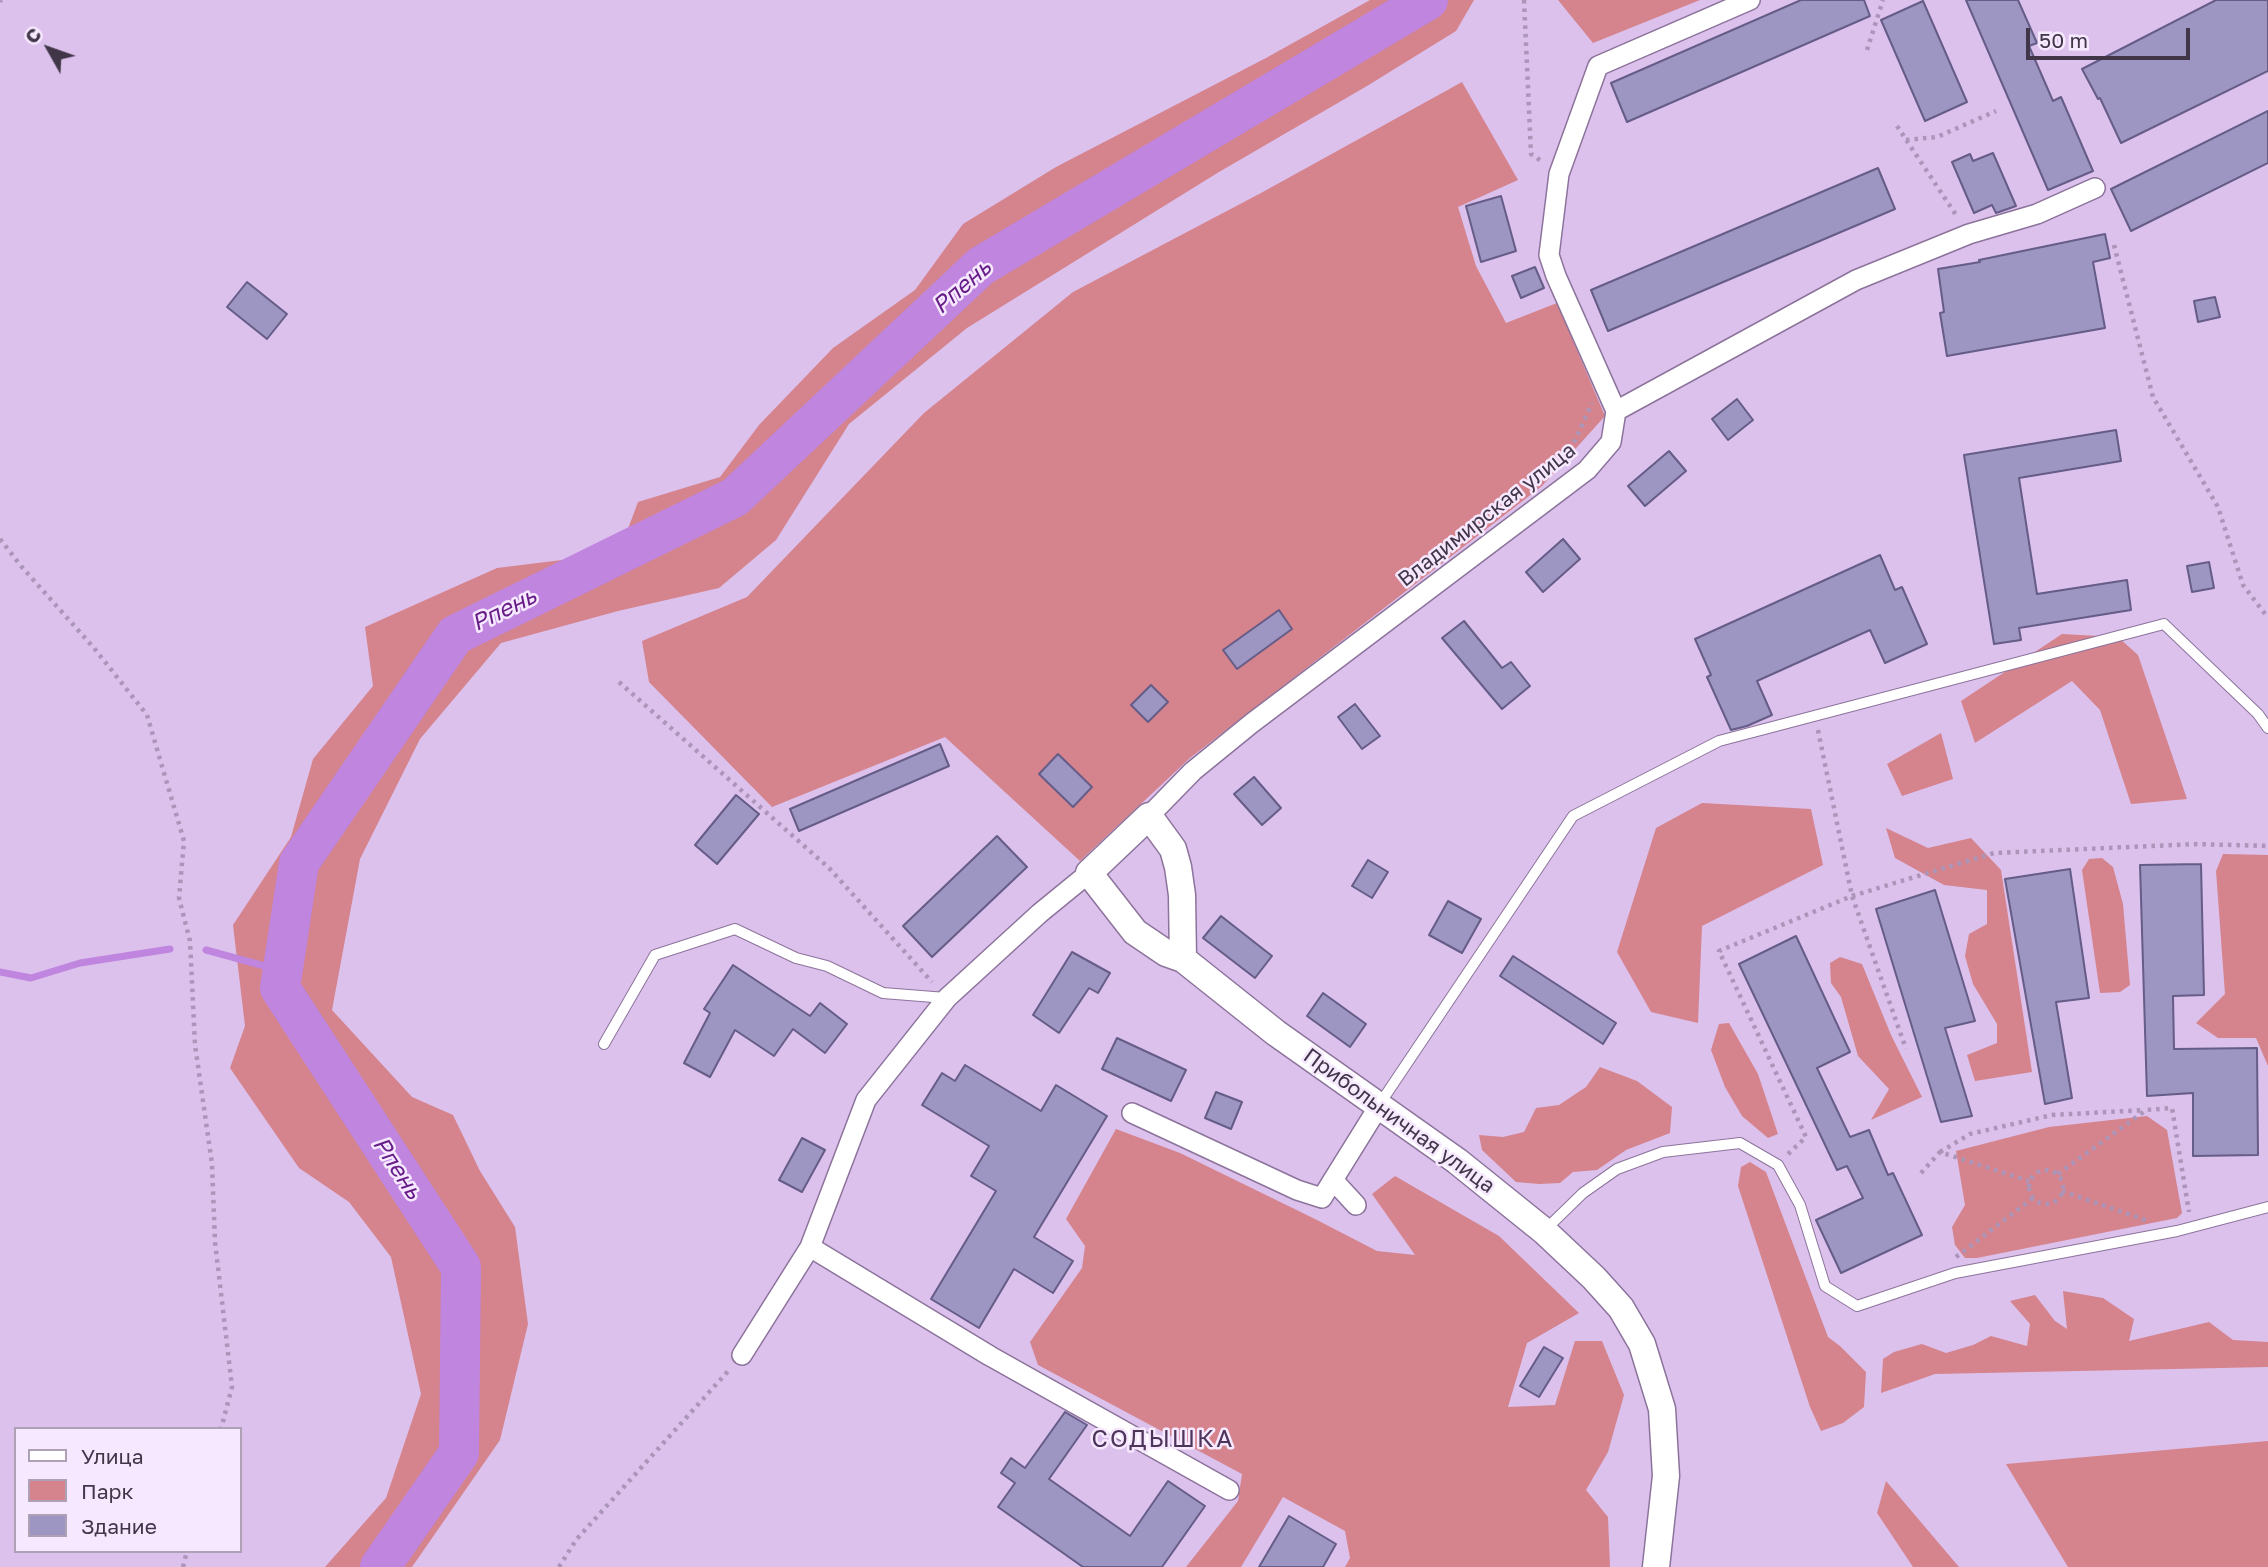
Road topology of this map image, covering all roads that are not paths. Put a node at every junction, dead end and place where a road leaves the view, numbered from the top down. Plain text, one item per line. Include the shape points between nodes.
1 (1750, 0) edge
2 (2095, 188) dead end
3 (1616, 411) junction
4 (2268, 728) edge
5 (1149, 816) junction
6 (1089, 873) junction
7 (1183, 959) junction
8 (947, 998) junction
9 (604, 1044) dead end
10 (1379, 1106) junction
11 (1132, 1113) dead end
12 (1333, 1180) junction
13 (1356, 1205) dead end
14 (2268, 1207) edge
15 (1544, 1231) junction
16 (810, 1247) junction
17 (743, 1355) road end
18 (1229, 1490) dead end
19 (1656, 1567) edge

1 - 3 street via 1598,66 1559,174 1549,255
2 - 3 street via 1856,280
3 - 5 street, Владимирская улица via 1611,442 1587,470 1252,723 1193,771
4 - 10 lane via 2164,624 1719,741 1573,816
5 - 6 street
5 - 7 street via 1173,849 1178,867
6 - 7 street, Прибольничная улица via 1135,932
6 - 8 street
7 - 10 street, Прибольничная улица
8 - 9 lane via 883,993 734,929 654,955
8 - 16 street via 866,1100
10 - 12 street
10 - 15 street, Прибольничная улица
11 - 12 street via 1297,1191 1322,1198
12 - 13 street
14 - 15 lane via 2192,1228 1955,1273 1857,1306 1825,1286 1800,1205 1778,1165 1740,1143 1663,1152 1617,1169 1583,1193
15 - 19 street, Прибольничная улица via 1621,1308 1642,1344 1662,1409 1666,1476
16 - 17 street
16 - 18 street via 990,1356

